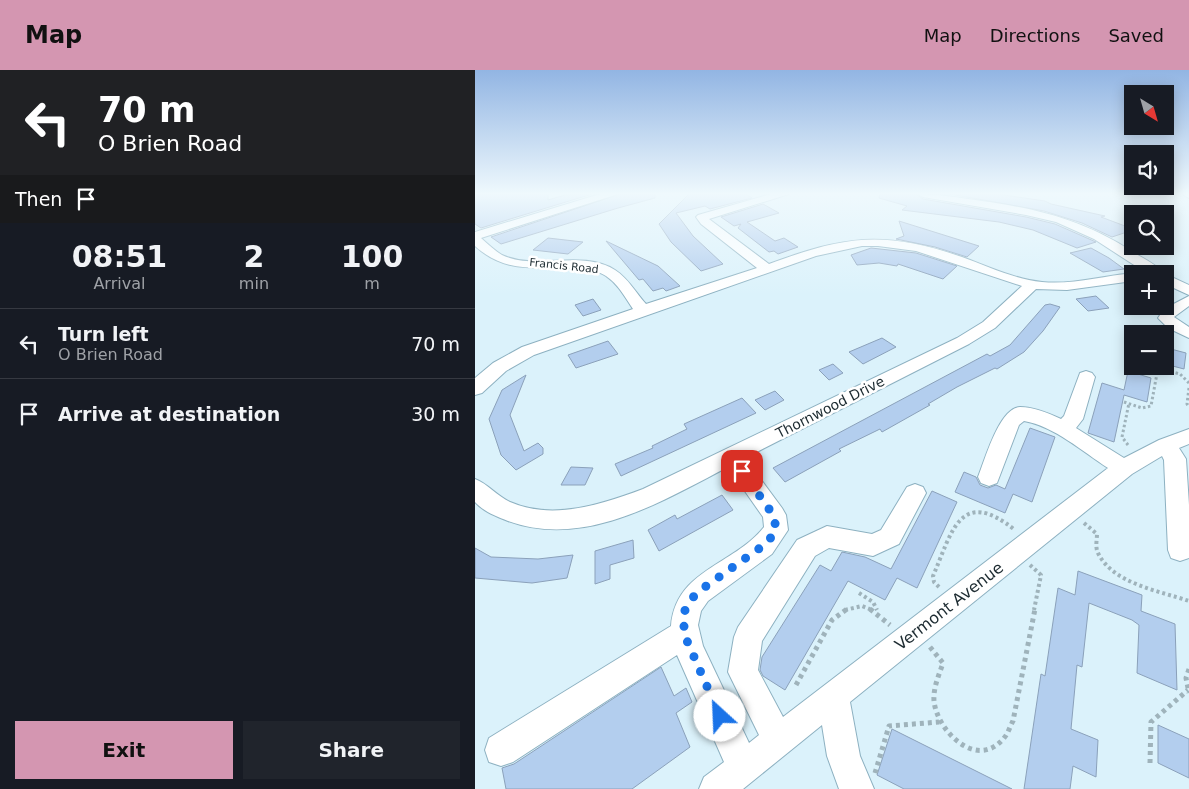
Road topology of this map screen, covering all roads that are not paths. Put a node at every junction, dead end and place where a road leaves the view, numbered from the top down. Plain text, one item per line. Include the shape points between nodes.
1 (505, 228) edge
2 (712, 228) edge
3 (1080, 228) edge
4 (475, 237) edge
5 (1144, 265) edge
6 (767, 269) junction
7 (1124, 278) edge
8 (1174, 283) edge
9 (1032, 285) junction
10 (1189, 291) edge
11 (1189, 300) edge
12 (643, 311) junction
13 (1189, 332) edge
14 (1087, 377) dead end
15 (475, 389) edge
16 (1063, 429) junction
17 (1177, 440) edge
18 (731, 456) junction
19 (1126, 456) junction
20 (989, 477) dead end
21 (475, 488) edge
22 (915, 493) dead end
23 (1180, 550) dead end
24 (684, 634) junction
25 (833, 696) junction
26 (778, 740) junction
27 (501, 750) dead end
28 (743, 767) junction
29 (865, 784) edge
30 (716, 789) edge

1 - 4 street
2 - 6 street
3 - 5 street via 1101,236
4 - 12 street, Francis Road via 499,258 514,262 582,266 607,271 617,278
6 - 9 street via 835,247 876,242 916,247
6 - 12 street
7 - 9 street via 1053,286
8 - 10 street
9 - 18 street, Thornwood Drive via 989,325 963,341
11 - 13 street via 1169,312 1166,318 1173,326
12 - 15 street via 528,351 484,378
14 - 16 street via 1073,418
16 - 19 street
16 - 20 street via 1039,417 1019,414 1011,421
17 - 19 street, Vermont Avenue
17 - 23 street via 1175,459
18 - 21 street, Thornwood Drive via 651,496 606,512 560,519 524,517 483,498
18 - 24 street via 774,516 776,530 767,543 694,596 684,612
19 - 25 street, Vermont Avenue
22 - 26 street via 890,538 873,545 827,537 806,548 748,637 743,672
24 - 27 street
24 - 28 street
25 - 26 street, Vermont Avenue
25 - 29 street via 852,782
26 - 28 street, Vermont Avenue
28 - 30 street, Vermont Avenue

